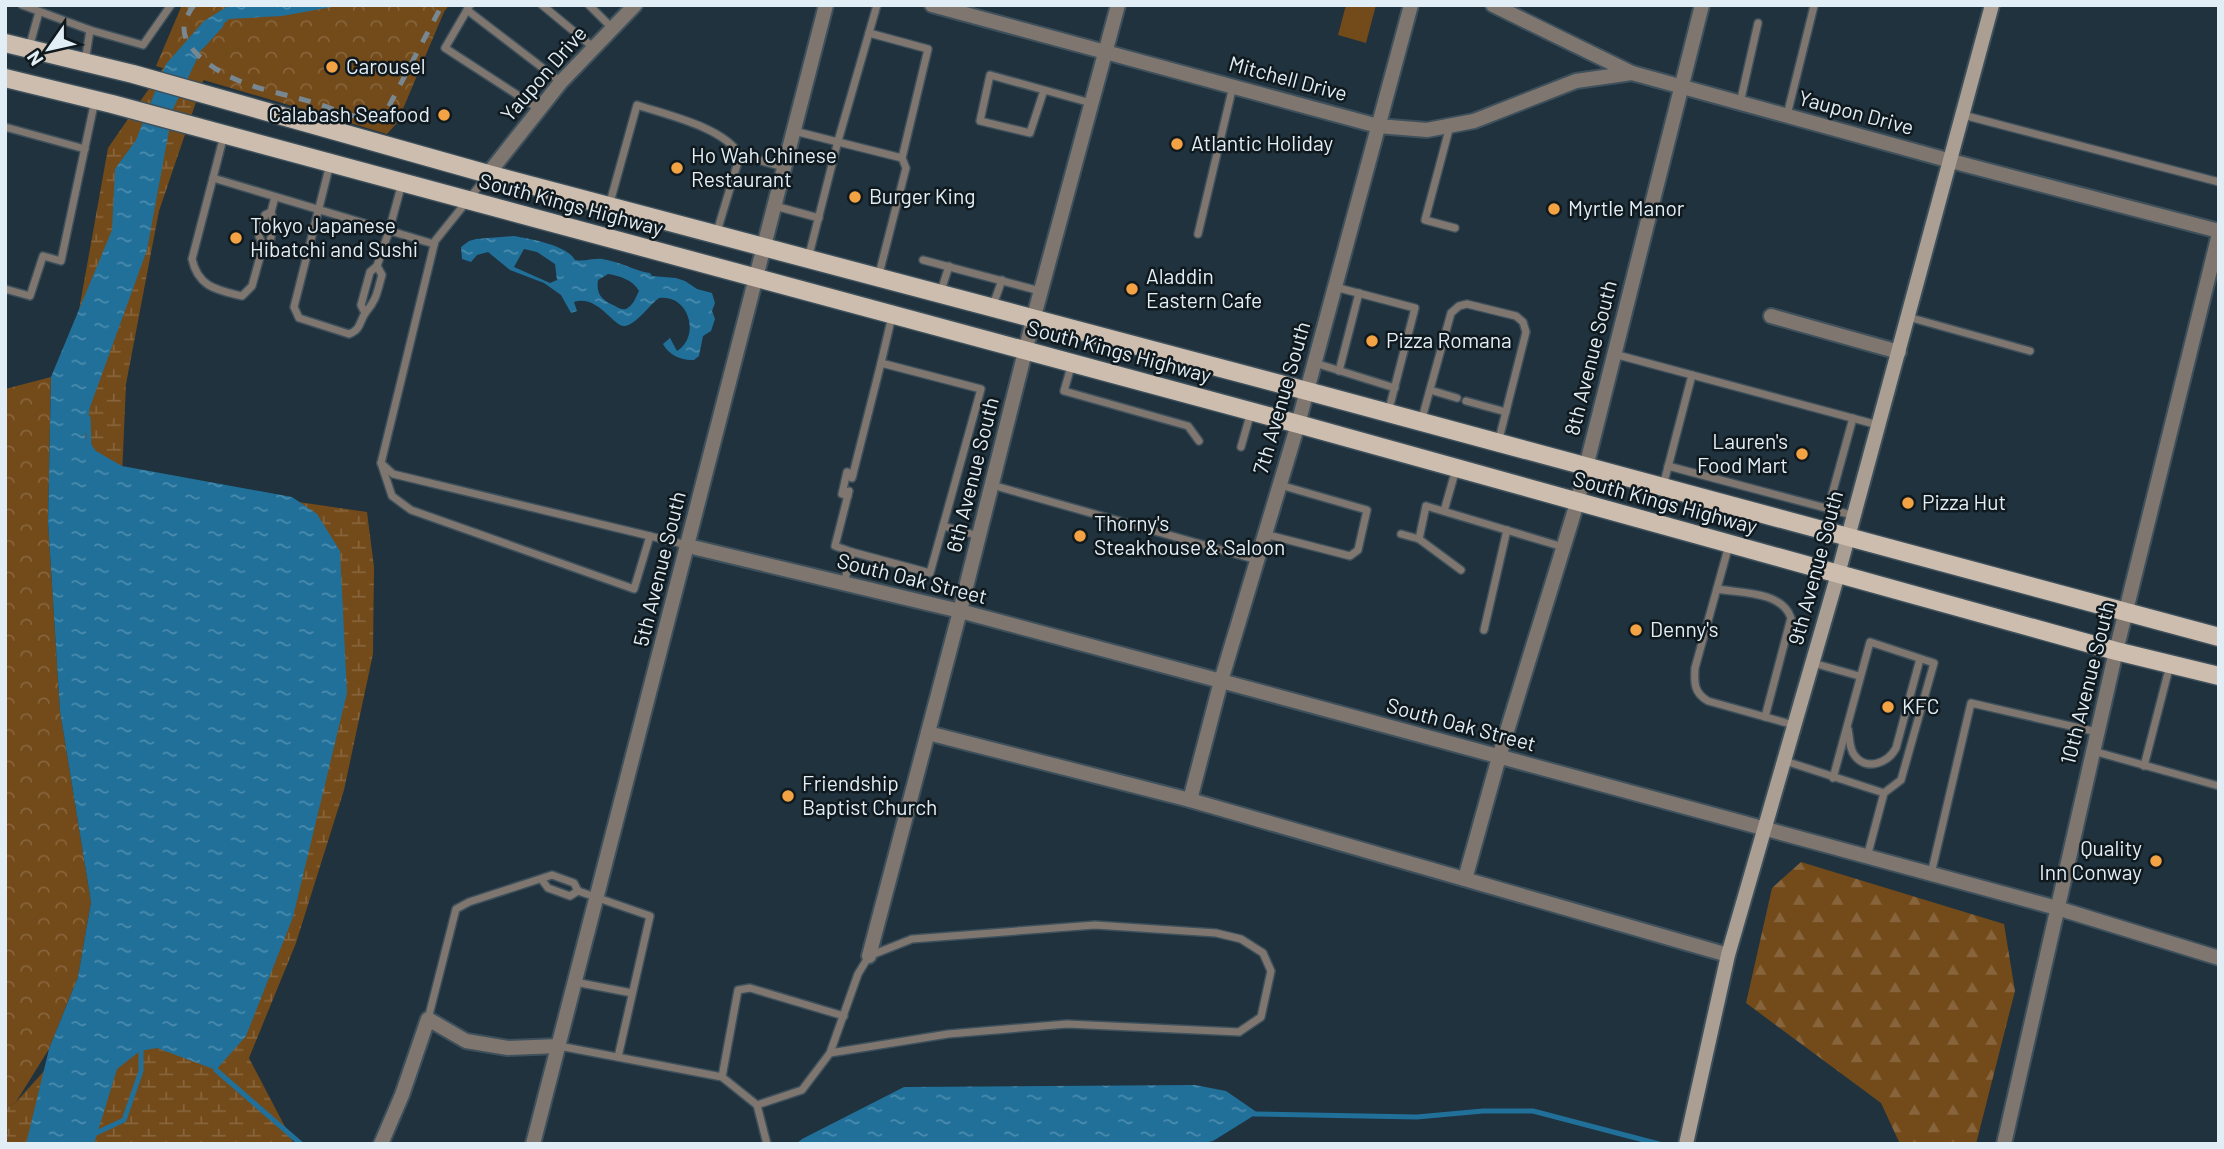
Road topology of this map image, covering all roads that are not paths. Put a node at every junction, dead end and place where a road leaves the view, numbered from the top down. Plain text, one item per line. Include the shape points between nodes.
1 (22, 5) edge
2 (171, 5) edge
3 (542, 5) edge
4 (589, 5) edge
5 (635, 5) edge
6 (826, 5) edge
7 (877, 5) edge
8 (932, 5) edge
9 (1118, 5) edge
10 (1411, 5) edge
11 (1493, 5) edge
12 (1702, 5) edge
13 (1992, 5) edge
14 (1814, 6) edge
15 (469, 8) edge
16 (40, 12) junction
17 (1758, 23) dead end
18 (612, 29) junction
19 (90, 30) junction
20 (869, 33) junction
21 (5, 43) edge
22 (594, 48) junction
23 (29, 49) junction
24 (1105, 51) junction
25 (85, 63) junction
26 (1632, 73) junction
27 (5, 78) edge
28 (561, 82) junction
29 (1233, 86) junction
30 (1680, 87) junction
31 (1044, 90) junction
32 (104, 102) junction
33 (1091, 103) junction
34 (1740, 103) junction
35 (539, 109) junction
36 (1963, 115) junction
37 (1787, 116) junction
38 (1378, 126) junction
39 (1451, 126) junction
40 (5, 127) edge
41 (794, 131) junction
42 (225, 135) junction
43 (838, 141) junction
44 (85, 149) junction
45 (740, 155) junction
46 (902, 158) junction
47 (1951, 161) junction
48 (330, 163) junction
49 (785, 167) junction
50 (488, 174) junction
51 (213, 178) junction
52 (402, 183) junction
53 (2219, 183) edge
54 (275, 197) junction
55 (467, 201) junction
56 (609, 206) junction
57 (775, 206) junction
58 (318, 209) junction
59 (271, 212) junction
60 (818, 218) junction
61 (261, 227) dead end
62 (1455, 228) dead end
63 (389, 231) junction
64 (2219, 233) edge
65 (1198, 234) dead end
66 (716, 235) junction
67 (259, 236) dead end
68 (434, 244) junction
69 (263, 246) junction
70 (764, 248) junction
71 (808, 260) junction
72 (923, 260) dead end
73 (377, 266) junction
74 (949, 266) junction
75 (756, 279) junction
76 (877, 279) junction
77 (1002, 280) junction
78 (1335, 287) junction
79 (5, 289) edge
80 (1041, 292) junction
81 (1359, 293) junction
82 (940, 295) junction
83 (992, 309) junction
84 (365, 313) junction
85 (892, 316) junction
86 (1771, 316) dead end
87 (1908, 317) junction
88 (1033, 320) junction
89 (1026, 351) junction
90 (2029, 351) dead end
91 (1899, 352) junction
92 (1613, 354) junction
93 (881, 363) junction
94 (1072, 363) junction
95 (1314, 363) junction
96 (1339, 371) junction
97 (1692, 375) junction
98 (1395, 388) junction
99 (1430, 390) junction
100 (1307, 391) junction
101 (1457, 398) dead end
102 (1466, 401) dead end
103 (1251, 412) junction
104 (1506, 412) junction
105 (1388, 413) junction
106 (1853, 418) junction
107 (1421, 422) junction
108 (1298, 424) junction
109 (1878, 425) junction
110 (1199, 442) dead end
111 (1498, 443) junction
112 (1241, 447) dead end
113 (381, 463) junction
114 (1668, 466) junction
115 (1585, 468) junction
116 (1456, 469) junction
117 (1706, 476) junction
118 (992, 485) junction
119 (1280, 485) junction
120 (1745, 487) junction
121 (1662, 488) junction
122 (1700, 498) junction
123 (1794, 500) junction
124 (1577, 503) junction
125 (1740, 508) junction
126 (1828, 509) junction
127 (1444, 511) junction
128 (1853, 515) junction
129 (1789, 520) junction
130 (943, 526) junction
131 (1507, 530) junction
132 (1265, 534) junction
133 (1401, 534) dead end
134 (979, 536) junction
135 (1847, 536) junction
136 (650, 537) junction
137 (1419, 539) junction
138 (1729, 545) junction
139 (688, 546) junction
140 (1564, 547) junction
141 (852, 552) junction
142 (1257, 560) junction
143 (1461, 570) dead end
144 (1838, 574) junction
145 (844, 583) junction
146 (1717, 589) junction
147 (960, 611) junction
148 (2127, 611) junction
149 (1484, 630) dead end
150 (2219, 637) edge
151 (2116, 651) junction
152 (1920, 659) junction
153 (1812, 663) junction
154 (2170, 664) junction
155 (1859, 676) junction
156 (2219, 676) edge
157 (1221, 681) junction
158 (1765, 717) junction
159 (1795, 725) junction
160 (1848, 728) junction
161 (2097, 732) junction
162 (928, 733) junction
163 (2093, 751) junction
164 (1499, 757) junction
165 (1785, 761) junction
166 (2144, 766) junction
167 (1833, 778) junction
168 (2219, 786) edge
169 (1884, 793) junction
170 (1190, 800) junction
171 (1766, 829) junction
172 (1867, 857) junction
173 (1931, 874) junction
174 (1465, 879) junction
175 (542, 880) junction
176 (578, 891) junction
177 (597, 898) junction
178 (2057, 908) junction
179 (869, 956) junction
180 (1728, 956) junction
181 (2219, 958) edge
182 (575, 982) junction
183 (632, 993) junction
184 (844, 1016) junction
185 (428, 1019) junction
186 (559, 1046) junction
187 (830, 1053) junction
188 (618, 1057) junction
189 (722, 1077) junction
190 (757, 1105) junction
191 (381, 1144) edge
192 (533, 1144) edge
193 (766, 1144) edge
194 (1686, 1144) edge
195 (2004, 1144) edge

1 - 16 lane
2 - 19 lane via 143,45
3 - 22 lane
4 - 18 lane
5 - 18 street, Yaupon Drive
6 - 41 street, 5th Avenue South
7 - 20 lane
8 - 24 street, Mitchell Drive
9 - 24 street, 6th Avenue South
10 - 38 street, 7th Avenue South
11 - 26 street, Yaupon Drive
12 - 30 street, 8th Avenue South
13 - 36 street, 9th Avenue South
14 - 37 lane
15 - 28 lane
15 - 35 lane via 446,48
16 - 19 lane
16 - 23 lane
17 - 34 lane
18 - 22 street, Yaupon Drive
19 - 25 lane
20 - 43 lane
20 - 46 lane via 928,49
21 - 23 main road, South Kings Highway
22 - 28 street, Yaupon Drive
23 - 25 main road, South Kings Highway
24 - 29 street, Mitchell Drive
24 - 33 street, 6th Avenue South
25 - 50 main road, South Kings Highway
26 - 30 street, Yaupon Drive
26 - 39 street, Mitchell Drive via 1576,81
27 - 32 main road, South Kings Highway
28 - 35 street, Yaupon Drive
29 - 38 street, Mitchell Drive
29 - 65 lane
30 - 34 street, Yaupon Drive
30 - 92 street, 8th Avenue South
31 - 31 lane via 990,75 980,121 1030,134
31 - 33 lane
32 - 42 main road, South Kings Highway
32 - 44 lane
33 - 80 street, 6th Avenue South
34 - 37 street, Yaupon Drive
35 - 50 street, Yaupon Drive
36 - 47 street, 9th Avenue South
36 - 53 lane
37 - 47 street, Yaupon Drive
38 - 39 street, Mitchell Drive via 1427,130
38 - 78 street, 7th Avenue South
39 - 62 lane via 1425,220
40 - 44 lane
41 - 43 lane
41 - 49 street, 5th Avenue South
42 - 48 main road, South Kings Highway
42 - 51 lane
43 - 46 lane
43 - 60 lane
44 - 79 lane via 61,261 43,256 30,296
45 - 49 lane
45 - 56 lane via 699,124 637,105
45 - 66 lane
46 - 76 lane via 906,168
47 - 64 street, Yaupon Drive
47 - 87 street, 9th Avenue South
48 - 52 main road, South Kings Highway
48 - 58 lane
49 - 57 street, 5th Avenue South
50 - 55 lane
50 - 56 main road, South Kings Highway
51 - 54 lane
51 - 69 lane via 192,259 195,272 203,282 242,296 252,286
52 - 55 main road, South Kings Highway
52 - 63 lane
54 - 58 lane
54 - 59 lane
55 - 68 lane
55 - 75 main road, South Kings Highway
56 - 66 main road, South Kings Highway
57 - 60 lane
57 - 70 street, 5th Avenue South
58 - 63 lane
58 - 84 lane via 294,312 299,318 349,334 361,327
59 - 61 lane
59 - 69 lane via 270,242
60 - 71 lane
63 - 68 lane
63 - 73 lane
64 - 148 street, 10th Avenue South
66 - 70 main road, South Kings Highway
67 - 69 lane
68 - 113 lane
70 - 71 main road, South Kings Highway
70 - 75 street, 5th Avenue South
71 - 76 main road, South Kings Highway
72 - 74 lane
73 - 84 lane via 363,292 360,305
73 - 84 lane via 382,275 373,308
74 - 77 lane
74 - 82 lane
75 - 85 main road, South Kings Highway
75 - 139 street, 5th Avenue South
76 - 82 main road, South Kings Highway
77 - 80 lane
77 - 83 lane
78 - 81 lane
78 - 95 street, 7th Avenue South
80 - 88 street, 6th Avenue South
81 - 96 lane
81 - 98 lane via 1415,308
82 - 83 main road, South Kings Highway
83 - 88 main road, South Kings Highway
85 - 89 main road, South Kings Highway
85 - 93 lane
86 - 91 street
87 - 90 lane
87 - 91 street, 9th Avenue South
88 - 89 street, 6th Avenue South
88 - 100 main road, South Kings Highway
89 - 94 main road, South Kings Highway
89 - 118 street, 6th Avenue South
91 - 109 street, 9th Avenue South
92 - 97 lane
92 - 115 street, 8th Avenue South
93 - 130 lane via 981,389
93 - 141 lane via 852,476 847,472 842,494 848,494 835,546
94 - 103 main road, South Kings Highway
94 - 110 lane via 1064,391 1188,426
95 - 96 lane
95 - 100 street, 7th Avenue South
96 - 98 lane
97 - 106 lane
97 - 114 lane
98 - 105 lane
99 - 101 lane
99 - 104 lane via 1451,313 1459,306 1516,316 1527,332
99 - 107 lane
100 - 105 main road, South Kings Highway
100 - 108 street, 7th Avenue South
102 - 104 lane
103 - 108 main road, South Kings Highway
103 - 112 lane
104 - 111 lane
105 - 107 main road, South Kings Highway
106 - 109 lane
106 - 126 lane
107 - 111 main road, South Kings Highway
108 - 116 main road, South Kings Highway
108 - 119 street, 7th Avenue South
109 - 128 street, 9th Avenue South
111 - 115 main road, South Kings Highway
113 - 136 lane via 393,474
113 - 136 lane via 392,496 411,510 634,589
114 - 117 lane
114 - 121 lane
115 - 121 main road, South Kings Highway
115 - 124 street, 8th Avenue South
116 - 124 main road, South Kings Highway
116 - 127 lane
117 - 120 lane
117 - 122 lane
118 - 134 street, 6th Avenue South
118 - 142 lane
119 - 132 street, 7th Avenue South
119 - 132 lane via 1367,510 1358,550 1350,556
120 - 123 lane
120 - 125 lane
121 - 122 main road, South Kings Highway
122 - 125 main road, South Kings Highway
123 - 126 lane
123 - 129 lane
124 - 138 main road, South Kings Highway
124 - 140 street, 8th Avenue South
125 - 129 main road, South Kings Highway
126 - 128 lane
127 - 131 lane
127 - 137 lane via 1426,506
128 - 135 street, 9th Avenue South
129 - 135 main road, South Kings Highway
130 - 134 lane
130 - 141 lane via 930,573
131 - 140 lane
131 - 149 lane
132 - 142 street, 7th Avenue South
133 - 137 lane
134 - 147 street, 6th Avenue South
135 - 144 street, 9th Avenue South
135 - 148 main road, South Kings Highway
136 - 139 lane
137 - 143 lane
138 - 144 main road, South Kings Highway
138 - 146 lane
139 - 145 street, South Oak Street
139 - 177 street, 5th Avenue South
140 - 164 street, 8th Avenue South
141 - 145 lane
142 - 157 street, 7th Avenue South
144 - 151 main road, South Kings Highway
144 - 153 street, 9th Avenue South
145 - 147 street, South Oak Street
146 - 158 lane via 1694,683 1699,696 1708,701
146 - 158 lane via 1776,600 1788,609 1791,618
147 - 157 street, South Oak Street
147 - 162 street, 6th Avenue South
148 - 150 main road, South Kings Highway
148 - 151 street, 10th Avenue South
151 - 154 main road, South Kings Highway
151 - 161 street, 10th Avenue South
152 - 155 lane via 1870,642
152 - 160 lane via 1891,757 1867,763 1856,757
152 - 169 lane via 1934,663 1901,780
153 - 155 lane
153 - 159 street, 9th Avenue South
154 - 156 main road, South Kings Highway
154 - 166 lane
155 - 160 lane
157 - 164 street, South Oak Street
157 - 170 street, 7th Avenue South
158 - 159 lane
159 - 165 street, 9th Avenue South
160 - 167 lane
161 - 163 street, 10th Avenue South
161 - 173 lane via 1971,703
162 - 170 street
162 - 179 street, 6th Avenue South
163 - 166 lane
163 - 178 street, 10th Avenue South
164 - 171 street, South Oak Street
164 - 174 street, 8th Avenue South
165 - 167 lane
165 - 171 street, 9th Avenue South
166 - 168 lane
167 - 169 lane
169 - 172 lane
170 - 174 street
171 - 172 street, South Oak Street
171 - 180 street, 9th Avenue South
172 - 173 street, South Oak Street
173 - 178 street, South Oak Street
174 - 180 street
175 - 176 lane via 548,888 570,896
175 - 176 lane via 552,875 574,883
175 - 185 lane via 456,909
176 - 177 lane
177 - 182 street, 5th Avenue South
177 - 183 lane via 650,916
178 - 181 street, South Oak Street
178 - 195 street, 10th Avenue South
179 - 184 lane
179 - 187 lane via 912,939 1095,925 1216,933 1241,939 1264,953 1271,971 1261,1017 1239,1032 1067,1024 948,1034
180 - 194 street, 9th Avenue South
182 - 183 lane
182 - 186 street, 5th Avenue South
183 - 188 lane
184 - 187 lane
184 - 189 lane via 750,988 738,990
185 - 186 street via 466,1041 508,1048
185 - 191 street
186 - 188 lane
186 - 192 street, 5th Avenue South
187 - 190 lane via 802,1090
188 - 189 lane
189 - 190 lane
190 - 193 lane

